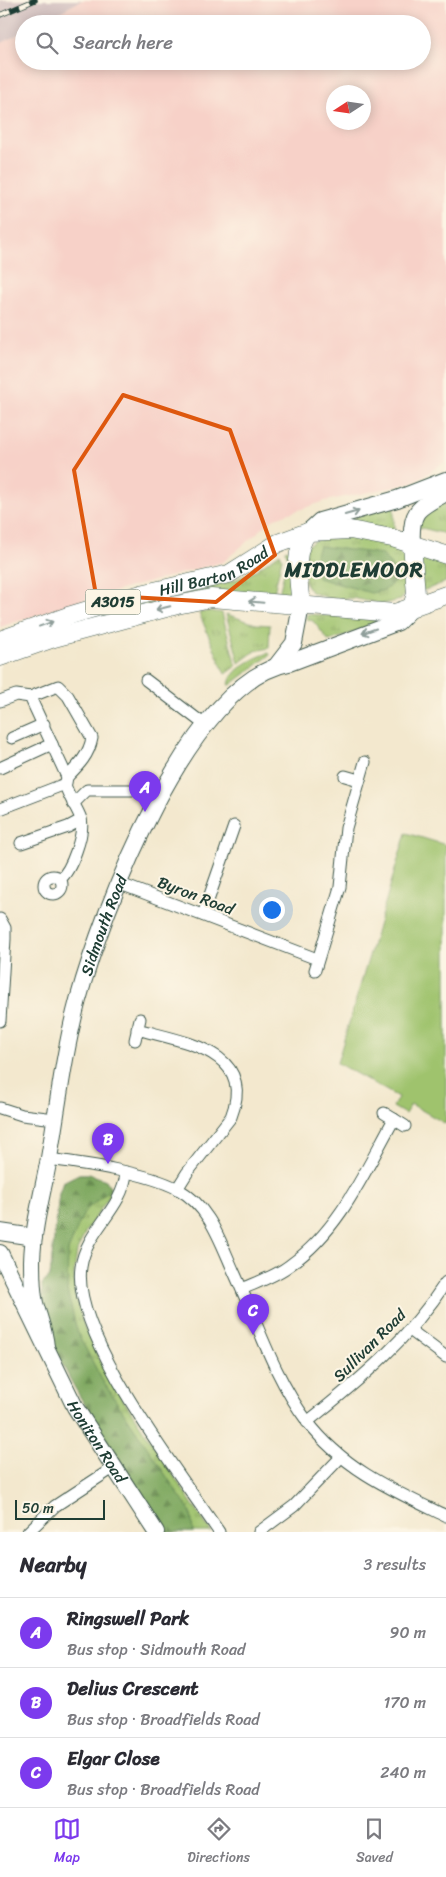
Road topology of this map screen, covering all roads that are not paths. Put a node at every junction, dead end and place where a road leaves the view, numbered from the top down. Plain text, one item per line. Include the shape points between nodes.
1 (446, 480) edge
2 (446, 493) edge
3 (308, 532) junction
4 (412, 544) junction
5 (446, 556) edge
6 (446, 595) edge
7 (300, 606) junction
8 (411, 609) junction
9 (0, 640) edge
10 (0, 657) edge
11 (277, 665) junction
12 (146, 680) dead end
13 (30, 697) junction
14 (0, 701) edge
15 (44, 724) junction
16 (205, 725) junction
17 (12, 738) dead end
18 (52, 744) junction
19 (365, 762) dead end
20 (0, 768) edge
21 (345, 776) dead end
22 (359, 780) junction
23 (66, 784) junction
24 (87, 790) junction
25 (160, 799) junction
26 (73, 804) junction
27 (0, 810) edge
28 (81, 820) junction
29 (234, 826) dead end
30 (20, 843) dead end
31 (60, 880) dead end
32 (118, 883) junction
33 (203, 915) junction
34 (0, 919) edge
35 (1, 999) edge
36 (0, 1021) edge
37 (137, 1029) dead end
38 (0, 1108) edge
39 (55, 1119) junction
40 (405, 1126) dead end
41 (49, 1159) junction
42 (126, 1173) junction
43 (177, 1189) junction
44 (0, 1232) edge
45 (34, 1237) junction
46 (0, 1252) edge
47 (446, 1282) edge
48 (242, 1289) junction
49 (410, 1330) junction
50 (46, 1347) junction
51 (446, 1357) edge
52 (307, 1422) junction
53 (341, 1457) junction
54 (113, 1468) junction
55 (446, 1516) edge
56 (28, 1532) edge
57 (156, 1532) edge
58 (219, 1532) edge
59 (258, 1532) edge

3 -> 1 main road via 320,522 397,499
2 - 4 main road via 418,507 411,521
3 - 4 main road, Hill Barton Road via 350,530
3 - 7 main road via 300,544 298,555
9 -> 3 main road, Hill Barton Road / A3015 via 71,614 230,574 278,543
4 - 5 main road, Hill Barton Road
4 - 8 main road via 416,594
6 - 8 main road, Hill Barton Road
7 - 8 main road, Hill Barton Road via 394,613
7 -> 10 main road, Hill Barton Road / A3015 via 211,598 63,635
7 - 11 main road, Sidmouth Road via 294,643
8 -> 11 main road, Sidmouth Road via 398,622
11 - 16 main road, Sidmouth Road via 249,681
12 - 16 street
13 - 14 street via 16,696
13 - 15 street
13 - 23 street via 58,686 90,732 92,738 88,752
15 - 17 street
15 - 18 street
16 - 25 main road, Sidmouth Road
18 - 20 street
18 - 23 street
19 - 22 street, Byron Road
21 - 22 street
22 - 33 street, Byron Road via 346,828 340,887 316,964
23 - 24 street
23 - 26 street
23 - 27 street
24 - 25 street via 136,790
24 - 26 street
25 - 32 main road, Sidmouth Road
26 - 28 street
28 - 30 street
28 - 31 street via 82,830 71,866
29 - 33 street
32 - 33 street, Byron Road
32 - 39 main road, Sidmouth Road via 79,998
34 - 35 street via 5,928
35 - 36 street
37 - 43 street via 210,1050 226,1064 235,1085 235,1108 231,1117
38 - 39 street via 22,1115
39 - 41 main road, Sidmouth Road
40 - 48 street via 389,1116 348,1202 328,1230 290,1265
41 - 42 street
41 - 45 main road, Sidmouth Road
42 - 43 street
42 - 58 street via 120,1197 88,1240 80,1285 83,1300 106,1360 124,1391
43 - 48 street via 214,1225
44 - 45 main road
45 - 50 main road, Honiton Road via 34,1300
46 - 50 main road, Honiton Road
47 - 49 street, Sullivan Road
48 - 52 street via 281,1381
49 - 51 street
49 - 52 street, Sullivan Road via 345,1393
50 - 54 main road, Honiton Road via 75,1408
52 - 53 street
53 - 55 street via 379,1484
53 - 59 street via 294,1506
54 - 56 street via 55,1506
54 - 57 main road, Honiton Road

